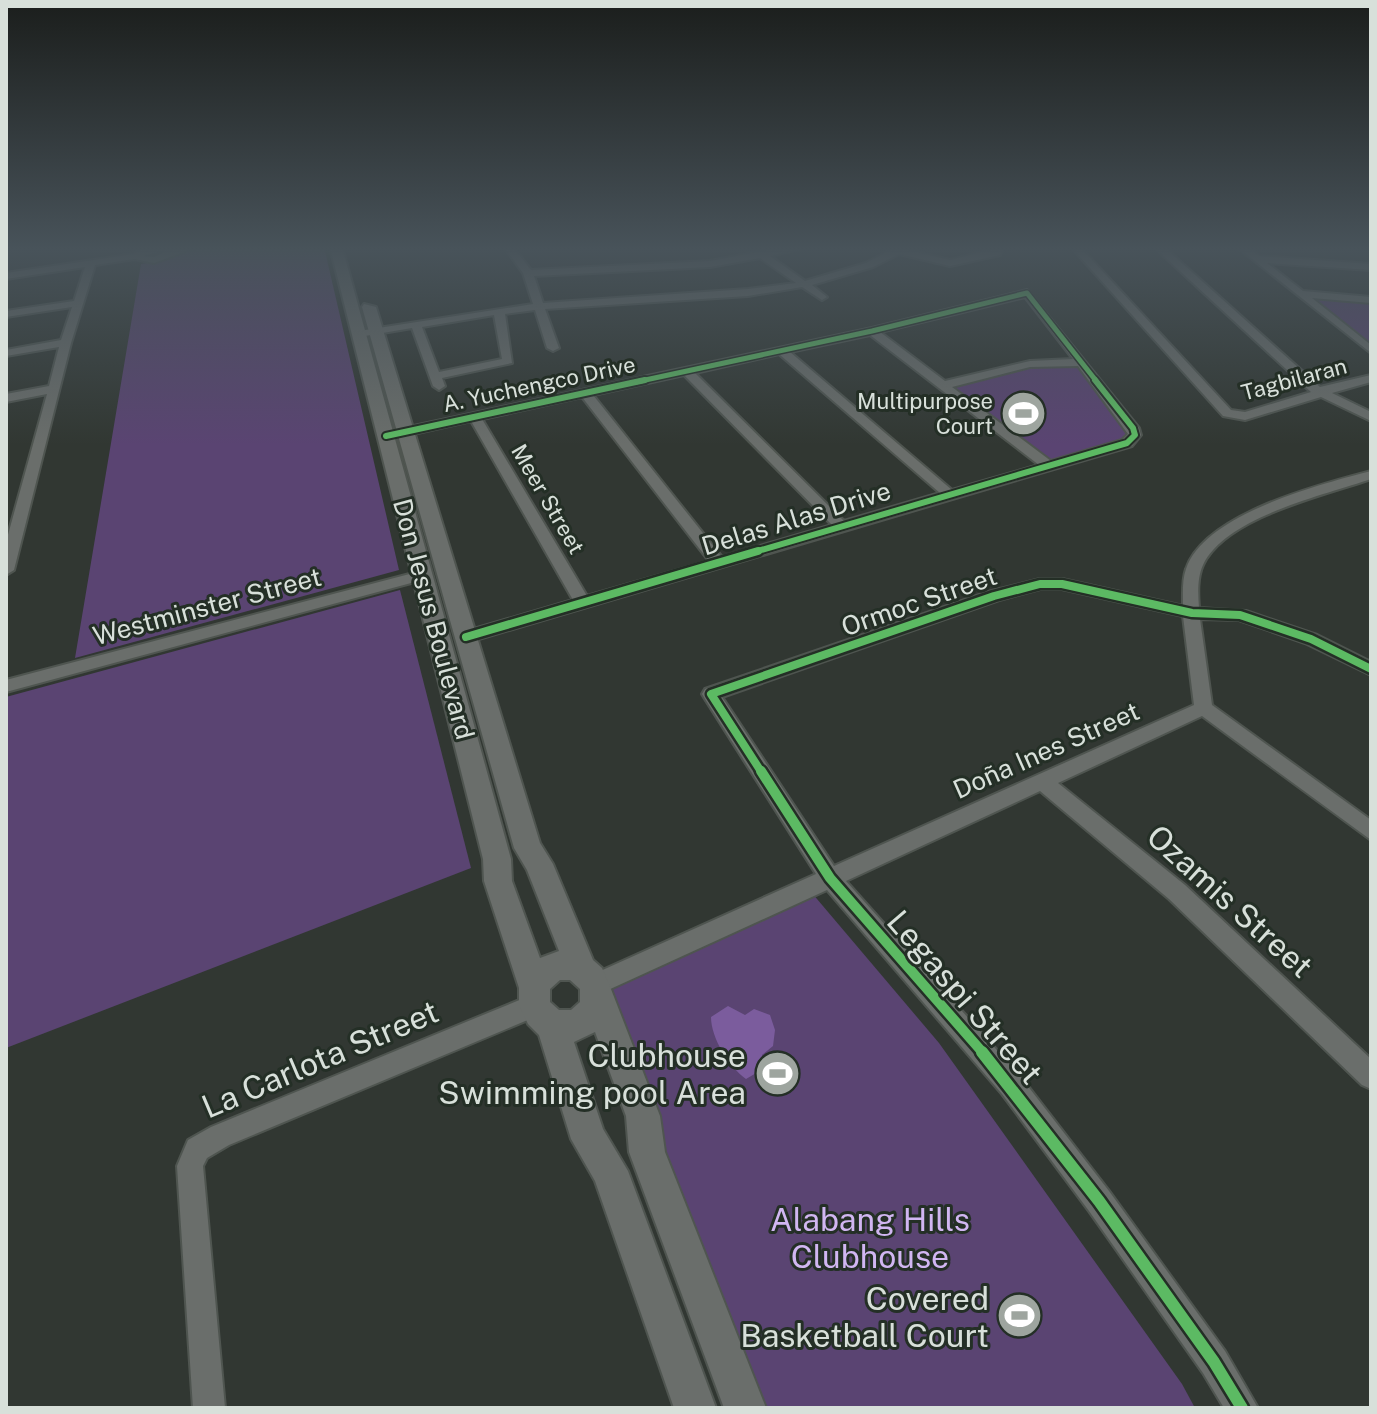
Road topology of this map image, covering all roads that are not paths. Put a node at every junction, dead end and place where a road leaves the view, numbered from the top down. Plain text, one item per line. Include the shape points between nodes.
1 (75, 313) edge
2 (362, 313) edge
3 (493, 313) edge
4 (499, 313) edge
5 (541, 313) edge
6 (945, 313) edge
7 (1043, 313) edge
8 (1135, 313) edge
9 (1232, 313) edge
10 (1324, 313) edge
11 (416, 325) junction
12 (872, 331) junction
13 (367, 332) junction
14 (66, 343) junction
15 (553, 348) dead end
16 (781, 350) junction
17 (1371, 350) edge
18 (6, 353) edge
19 (1081, 362) junction
20 (687, 371) junction
21 (1371, 378) edge
22 (944, 385) junction
23 (54, 389) junction
24 (585, 393) junction
25 (1322, 393) junction
26 (6, 398) edge
27 (475, 417) junction
28 (1371, 417) edge
29 (405, 432) junction
30 (386, 436) junction
31 (1046, 464) junction
32 (1371, 475) edge
33 (948, 493) junction
34 (840, 525) junction
35 (718, 562) junction
36 (446, 569) junction
37 (6, 570) edge
38 (421, 576) junction
39 (582, 602) junction
40 (1192, 613) junction
41 (466, 637) junction
42 (1371, 669) edge
43 (477, 671) junction
44 (450, 678) junction
45 (6, 686) edge
46 (711, 694) joint
47 (487, 704) junction
48 (1203, 708) junction
49 (459, 712) junction
50 (1041, 780) junction
51 (1371, 831) edge
52 (528, 848) junction
53 (497, 859) junction
54 (830, 878) junction
55 (591, 982) junction
56 (540, 1006) junction
57 (1371, 1076) edge
58 (647, 1152) junction
59 (610, 1171) junction
60 (209, 1408) edge
61 (695, 1408) edge
62 (745, 1408) edge
63 (1242, 1408) edge

1 - 14 street
2 - 13 street, Don Jesus Boulevard
3 - 11 street
4 - 11 street via 508,361 438,382
5 - 15 street
6 - 12 street, A. Yuchengco Drive
7 - 19 street, A. Yuchengco Drive
8 - 25 street, Tagbilaran via 1227,413 1245,416
9 - 25 street
10 - 17 street
11 - 13 street
12 - 16 street, A. Yuchengco Drive
12 - 22 street
13 - 29 street, Don Jesus Boulevard
13 - 30 street, Don Jesus Boulevard
14 - 18 street
14 - 23 street
16 - 20 street, A. Yuchengco Drive
16 - 33 street
19 - 22 street via 1030,364
19 - 31 street, Delas Alas Drive via 1135,435 1127,443
20 - 24 street, A. Yuchengco Drive
20 - 34 street
21 - 25 street, Tagbilaran
22 - 31 street
23 - 26 street
23 - 37 street
24 - 27 street, A. Yuchengco Drive
24 - 35 street
25 - 28 street
27 - 29 street, A. Yuchengco Drive
27 - 39 street, Meer Street
29 - 30 street, A. Yuchengco Drive
29 - 36 street, Don Jesus Boulevard
30 - 38 street, Don Jesus Boulevard
31 - 33 street, Delas Alas Drive
32 - 40 street via 1250,518 1217,536 1193,568
33 - 34 street, Delas Alas Drive
34 - 35 street, Delas Alas Drive
35 - 39 street, Delas Alas Drive
36 - 38 street
36 - 41 street, Don Jesus Boulevard
38 - 44 street, Don Jesus Boulevard
38 - 45 street, Westminster Street
39 - 41 street, Delas Alas Drive
40 - 42 street, Ormoc Street via 1240,615 1311,639
40 - 46 street, Ormoc Street via 1095,590 1040,584
40 - 48 street
41 - 43 street, Don Jesus Boulevard
43 - 44 street
43 - 47 street, Don Jesus Boulevard
44 - 49 street, Don Jesus Boulevard
46 - 54 street, Legaspi Street
47 - 49 street
47 - 52 street, Don Jesus Boulevard
48 - 50 street, Doña Ines Street
48 - 51 street
49 - 53 street, Don Jesus Boulevard
50 - 54 street, Doña Ines Street
50 - 57 street, Ozamis Street via 1231,941
52 - 53 street
52 - 55 street, Don Jesus Boulevard
53 - 56 street, Don Jesus Boulevard via 498,881
54 - 55 street, Doña Ines Street
54 - 63 street, Legaspi Street via 1011,1085
55 - 56 street via 554,968 546,972
55 - 56 street via 589,1014 582,1020 562,1027
55 - 58 street, Don Jesus Boulevard via 643,1116
56 - 59 street, Don Jesus Boulevard via 589,1139
56 - 60 street, La Carlota Street via 197,1149 190,1166
58 - 59 street
58 - 62 street, Don Jesus Boulevard
59 - 61 street, Don Jesus Boulevard

